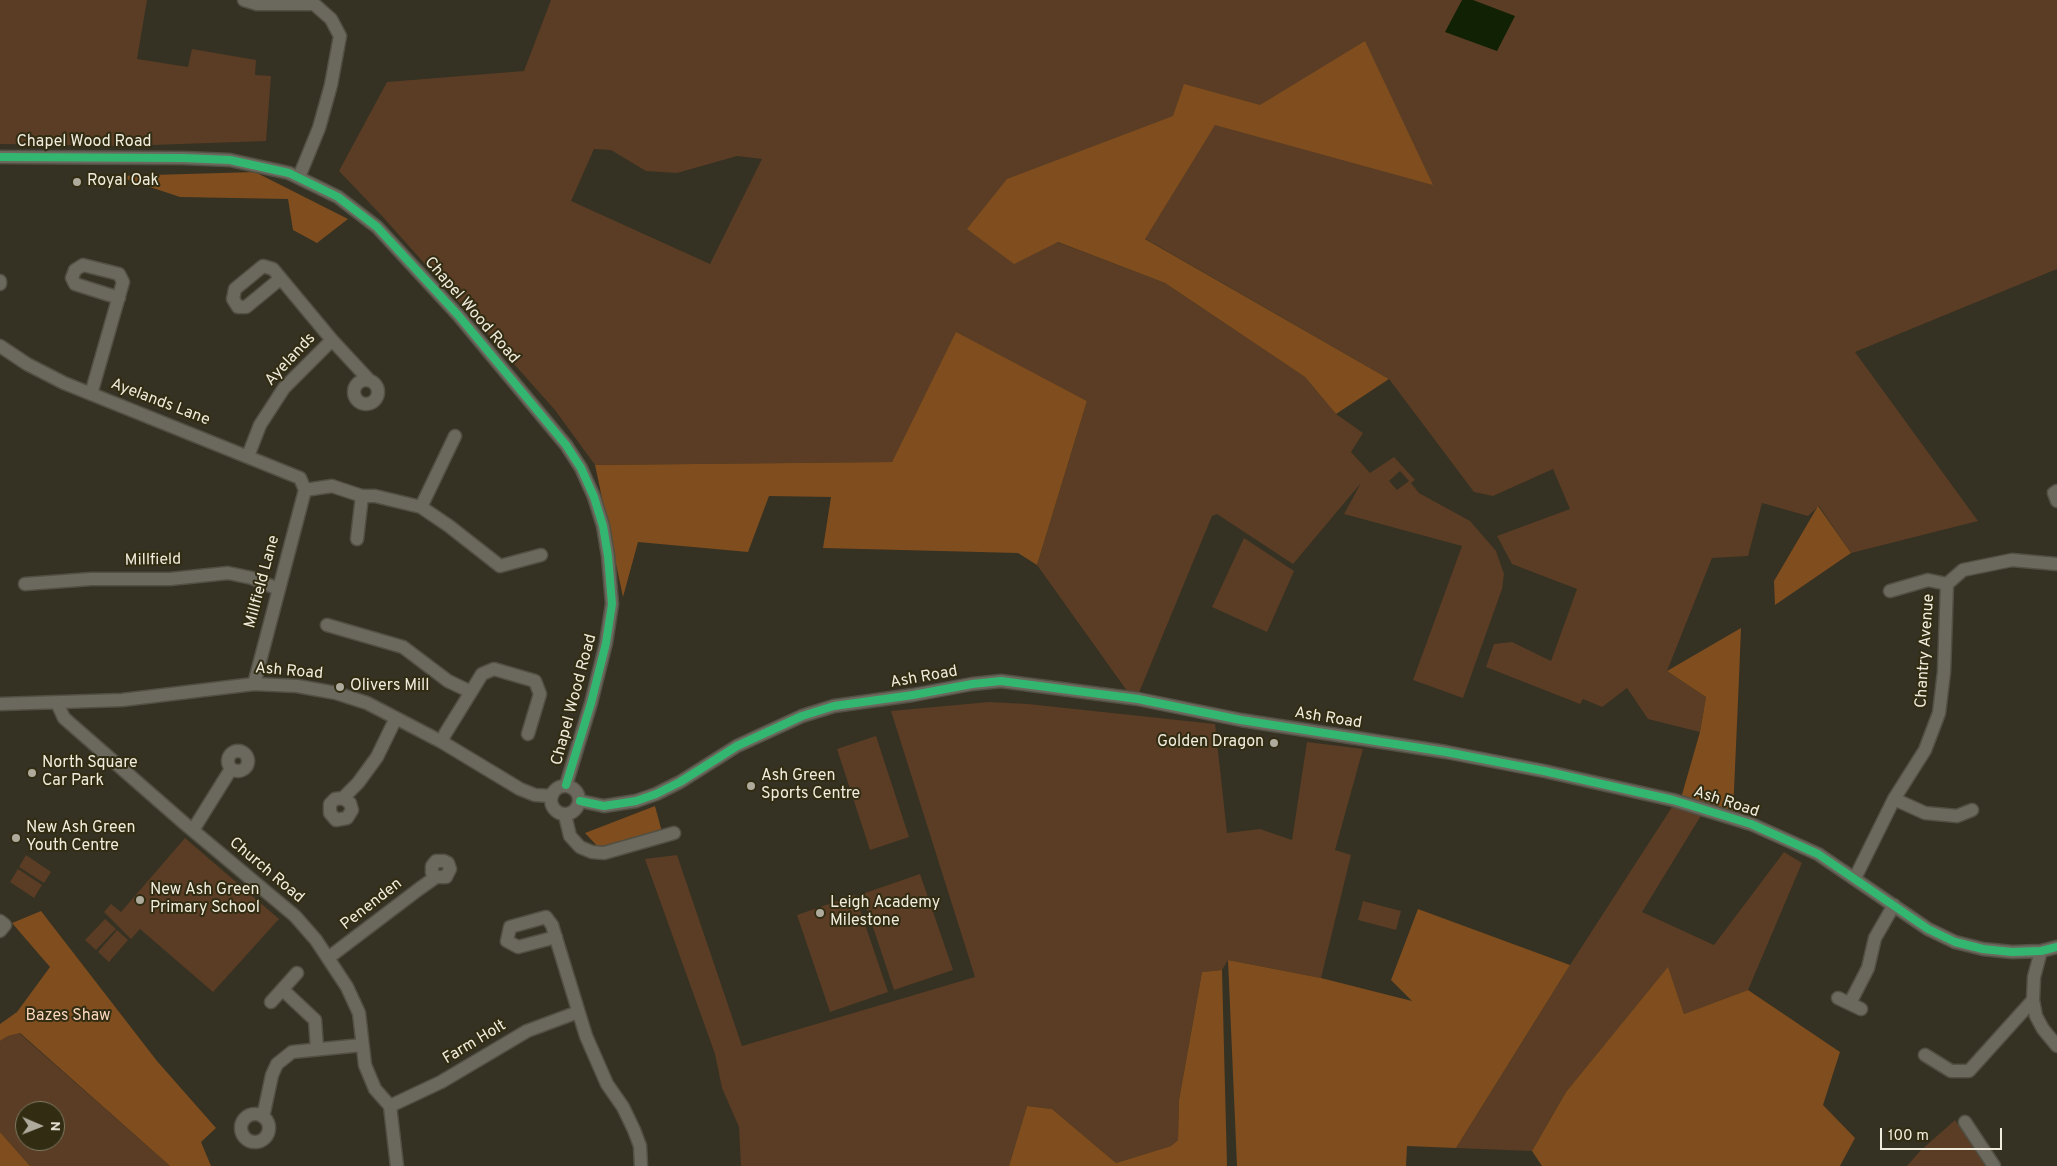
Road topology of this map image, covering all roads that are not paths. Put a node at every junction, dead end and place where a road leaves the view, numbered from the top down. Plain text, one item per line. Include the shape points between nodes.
1 (244, 0) edge
2 (0, 157) edge
3 (299, 177) junction
4 (280, 279) dead end
5 (118, 298) dead end
6 (332, 340) junction
7 (0, 346) edge
8 (370, 381) dead end
9 (91, 394) junction
10 (455, 436) dead end
11 (248, 456) junction
12 (305, 490) junction
13 (2057, 491) edge
14 (362, 496) junction
15 (2057, 500) edge
16 (421, 507) junction
17 (357, 539) dead end
18 (541, 555) dead end
19 (2057, 564) edge
20 (25, 584) dead end
21 (1947, 584) junction
22 (278, 589) junction
23 (1890, 592) dead end
24 (327, 625) dead end
25 (254, 684) junction
26 (470, 692) junction
27 (57, 702) junction
28 (0, 704) edge
29 (396, 718) junction
30 (528, 734) dead end
31 (442, 742) junction
32 (231, 769) dead end
33 (566, 785) junction
34 (552, 796) junction
35 (343, 798) dead end
36 (1894, 799) junction
37 (580, 801) junction
38 (1972, 810) dead end
39 (565, 815) junction
40 (193, 830) junction
41 (674, 833) dead end
42 (436, 877) dead end
43 (1854, 878) junction
44 (1894, 905) junction
45 (0, 921) edge
46 (0, 931) edge
47 (556, 937) dead end
48 (2057, 947) edge
49 (2041, 951) junction
50 (328, 958) junction
51 (297, 973) dead end
52 (283, 990) junction
53 (2033, 1000) junction
54 (271, 1002) dead end
55 (1849, 1003) dead end
56 (578, 1012) junction
57 (362, 1045) junction
58 (2057, 1046) edge
59 (317, 1048) junction
60 (1925, 1055) dead end
61 (390, 1106) junction
62 (263, 1117) dead end
63 (1965, 1122) dead end
64 (397, 1166) edge
65 (641, 1166) edge
66 (1994, 1166) edge

1 - 3 street via 257,4 314,4 331,19 340,36 331,85
2 - 3 street, Chapel Wood Road via 230,160
3 - 33 street, Chapel Wood Road via 338,197 370,221 413,265 566,445 581,468 603,526 612,604 591,703
4 - 6 street, Ayelands
5 - 9 street
6 - 8 street, Ayelands
6 - 11 street, Ayelands via 284,388 260,425
7 - 9 street, Ayelands Lane via 27,364
9 - 11 street, Ayelands Lane
10 - 16 street
11 - 12 street, Ayelands Lane via 300,478
12 - 14 street via 332,486
12 - 22 street, Millfield Lane
13 - 15 street via 2054,493
14 - 16 street via 376,496
14 - 17 street
16 - 18 street via 500,566
19 - 21 street, Chantry Avenue via 2012,560 1963,570
20 - 22 street, Millfield via 170,579 228,573 252,578
21 - 23 street, Chantry Avenue via 1928,580
21 - 36 street, Chantry Avenue via 1939,713 1925,750
22 - 25 street, Millfield Lane
24 - 26 street via 403,647
25 - 27 street, Ash Road via 122,700
25 - 29 street, Ash Road via 297,686 336,693 367,703
26 - 30 street via 482,674 494,669 536,681 540,694
26 - 31 street
27 - 28 street, Ash Road
27 - 40 street, Church Road via 64,718
29 - 31 street, Ash Road
29 - 35 street via 377,757
31 - 34 street, Ash Road via 520,789 535,795
32 - 40 street
33 - 34 street via 557,788
33 - 37 street via 576,790
34 - 39 street via 554,808
36 - 38 street via 1925,813 1957,816
36 - 43 street, Chantry Avenue
37 - 39 street via 575,811
37 - 43 street, Ash Road via 604,806 656,794 737,746 802,716 834,706 1000,681 1138,699 1241,720 1437,751 1656,796 1752,824 1818,854
39 - 41 street via 570,836 580,847 592,852 604,853
40 - 50 street, Church Road via 295,916
42 - 50 street, Penenden
43 - 44 street, Ash Road
44 - 49 street, Ash Road via 1928,929 1955,942 1983,949
44 - 55 street via 1875,938 1868,968
45 - 46 street via 5,925
47 - 56 street
48 - 49 street, Ash Road
49 - 53 street via 2034,977
50 - 57 street, Church Road via 359,1013
51 - 52 street
52 - 54 street
52 - 59 street via 315,1020
53 - 58 street via 2036,1016
53 - 60 street via 1969,1071 1951,1071
56 - 61 street, Farm Holt via 527,1031 441,1082
56 - 65 street via 607,1084 624,1107 640,1146
57 - 59 street
57 - 61 street, Church Road via 365,1065 375,1089
59 - 62 street via 292,1052 277,1064
61 - 64 street
63 - 66 street

